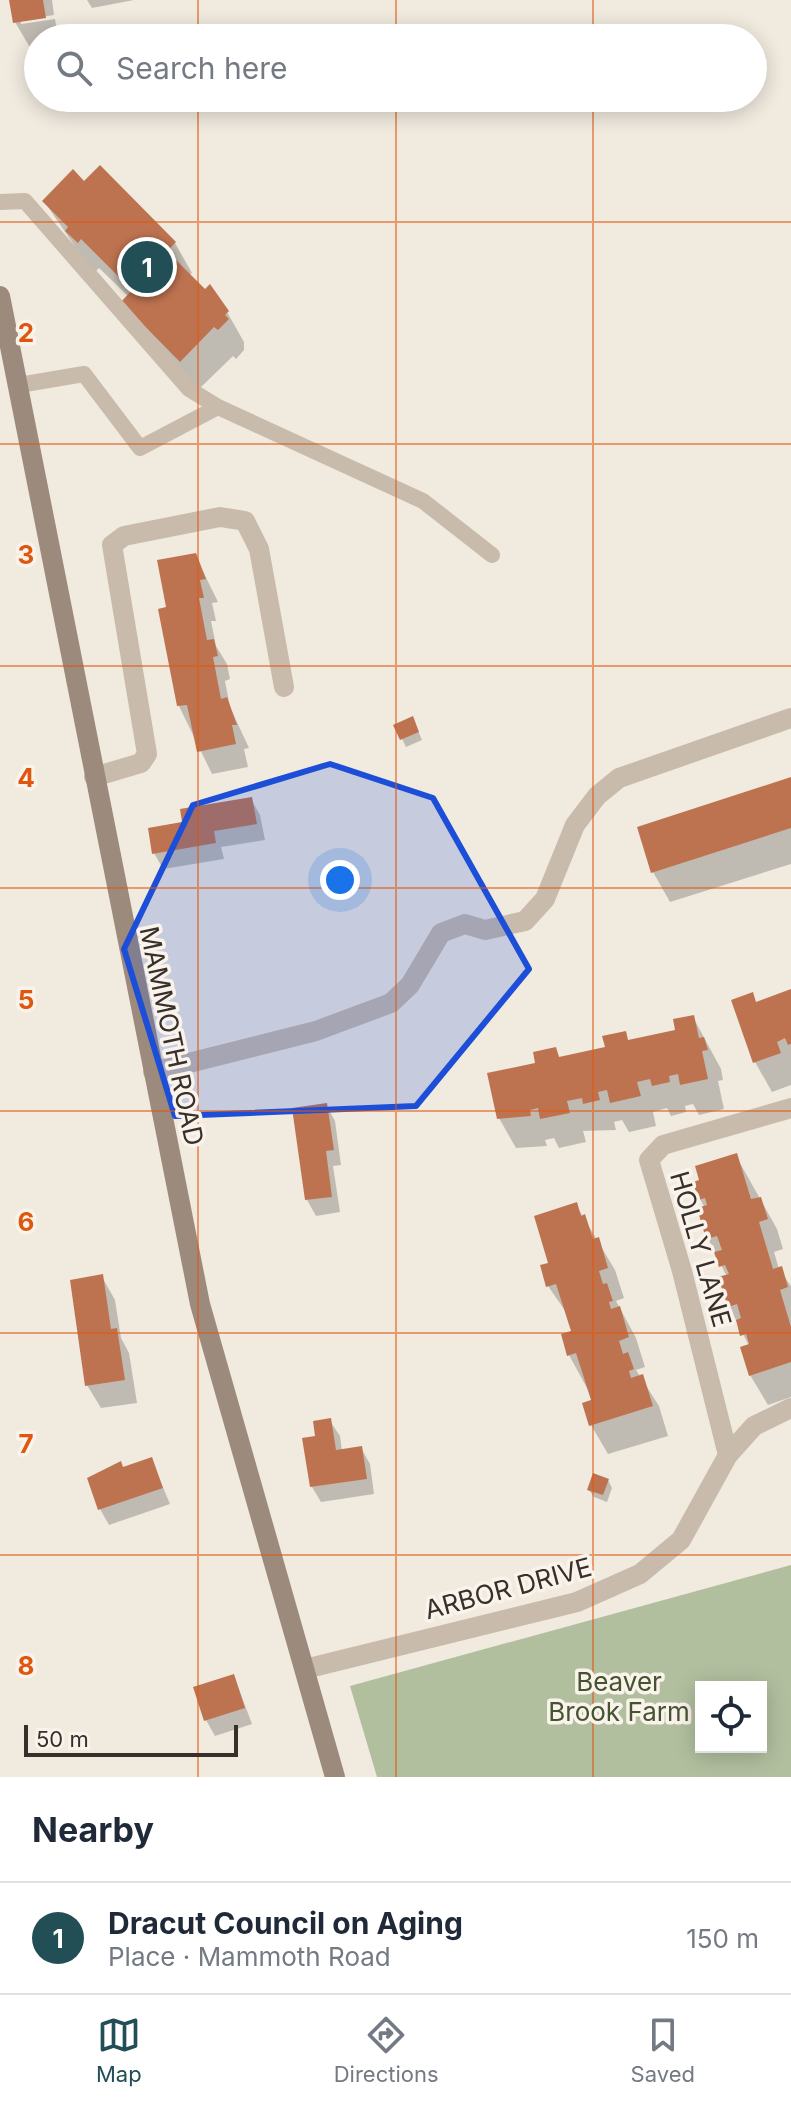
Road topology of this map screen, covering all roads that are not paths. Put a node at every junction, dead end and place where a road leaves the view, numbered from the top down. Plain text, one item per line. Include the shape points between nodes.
1 (0, 202) edge
2 (0, 296) edge
3 (19, 385) junction
4 (218, 407) junction
5 (492, 555) dead end
6 (284, 687) dead end
7 (791, 718) edge
8 (94, 777) junction
9 (153, 1072) junction
10 (791, 1108) edge
11 (791, 1408) edge
12 (728, 1455) junction
13 (305, 1669) junction
14 (335, 1777) edge

1 - 4 lane via 25,201 189,389
2 - 3 main road, MAMMOTH ROAD
3 - 4 lane via 84,374 140,448
3 - 8 main road, MAMMOTH ROAD
4 - 5 lane via 423,501
6 - 8 street via 259,549 245,521 220,517 124,536 112,545 147,754 141,763
7 - 9 street via 619,778 575,825 545,899 525,921 485,930 465,924 441,933 410,985 391,1003 316,1031
8 - 9 main road, MAMMOTH ROAD
9 - 13 main road, MAMMOTH ROAD via 200,1304
10 - 12 street, HOLLY LANE via 663,1145 649,1160
11 - 12 street, ARBOR DRIVE via 754,1426
12 - 13 street, ARBOR DRIVE via 681,1540 640,1574 577,1602
13 - 14 main road, MAMMOTH ROAD

